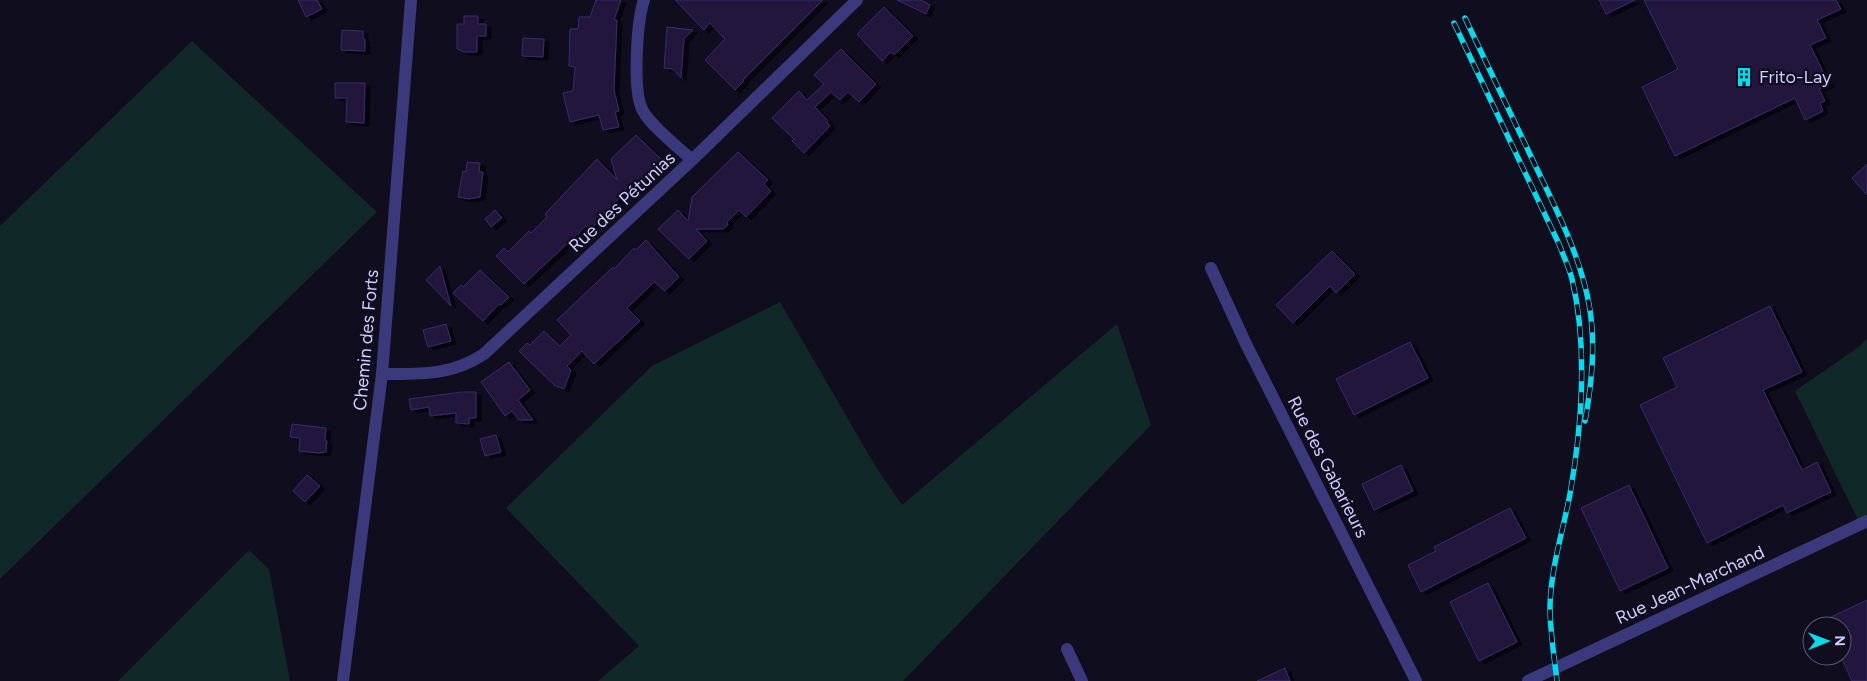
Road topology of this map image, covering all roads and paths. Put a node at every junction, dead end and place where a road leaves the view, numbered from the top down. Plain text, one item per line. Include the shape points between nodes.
1 (411, 0) edge
2 (644, 0) edge
3 (857, 0) edge
4 (692, 160) junction
5 (1211, 268) dead end
6 (382, 374) junction
7 (1867, 520) edge
8 (1067, 649) dead end
9 (343, 681) edge
10 (1082, 681) edge
11 (1416, 681) edge
12 (1528, 681) edge

1 - 6 street, Chemin des Forts
2 - 4 street via 640,12 638,98 642,111
3 - 4 street, Rue des Pétunias
4 - 6 street, Rue des Pétunias via 484,354 469,364 449,370
5 - 11 street, Rue des Gabarieurs
6 - 9 street, Chemin des Forts
7 - 12 street, Rue Jean-Marchand
8 - 10 street

